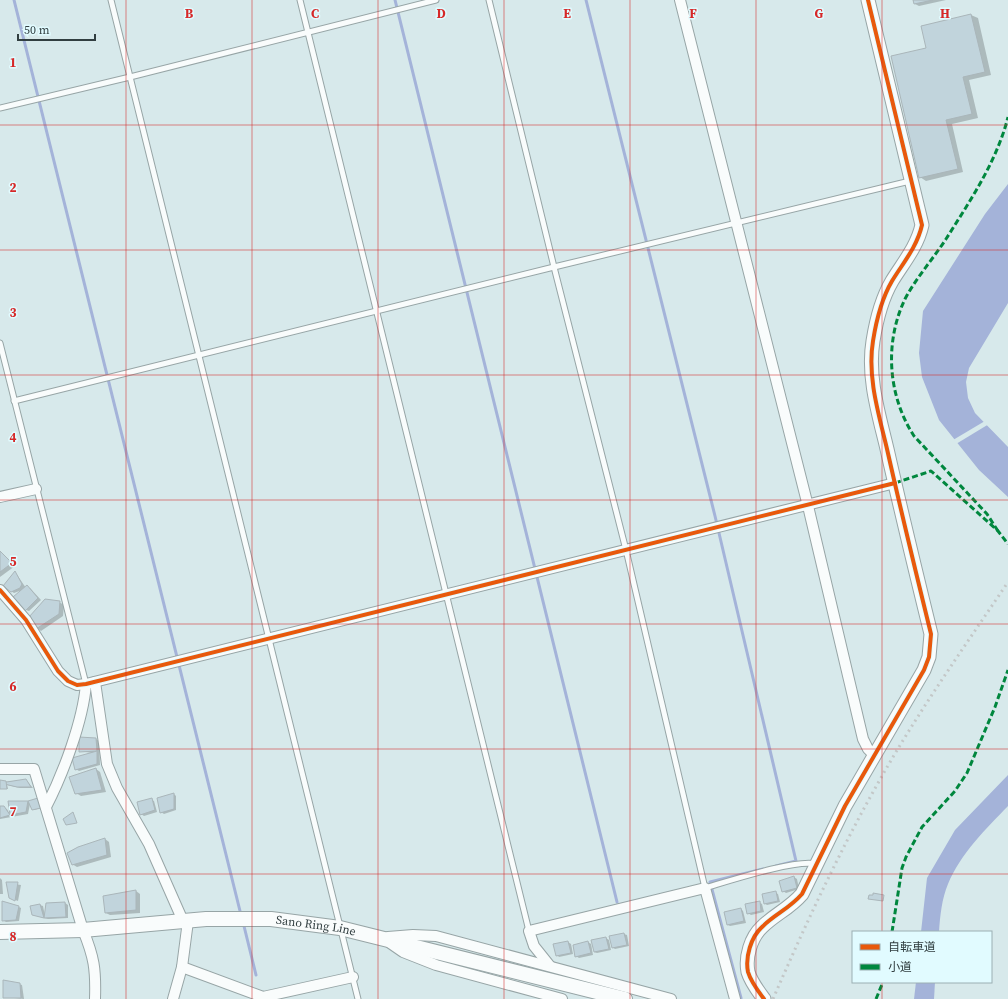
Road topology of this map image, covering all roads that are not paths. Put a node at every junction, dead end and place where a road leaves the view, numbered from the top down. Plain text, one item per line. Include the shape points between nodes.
1 (111, 0) edge
2 (300, 0) edge
3 (436, 0) edge
4 (489, 0) edge
5 (680, 0) edge
6 (868, 0) edge
7 (308, 31) junction
8 (130, 77) junction
9 (0, 108) edge
10 (912, 180) junction
11 (737, 223) junction
12 (554, 267) junction
13 (377, 311) junction
14 (0, 343) edge
15 (199, 355) junction
16 (14, 402) junction
17 (895, 483) junction
18 (36, 489) junction
19 (0, 497) edge
20 (808, 506) junction
21 (626, 550) junction
22 (0, 590) edge
23 (447, 593) junction
24 (269, 638) junction
25 (90, 683) junction
26 (874, 755) junction
27 (0, 769) edge
28 (46, 808) junction
29 (817, 864) junction
30 (706, 888) junction
31 (186, 921) junction
32 (340, 928) junction
33 (83, 930) junction
34 (529, 931) junction
35 (0, 932) edge
36 (382, 937) junction
37 (182, 967) junction
38 (551, 969) junction
39 (748, 972) junction
40 (730, 976) junction
41 (353, 977) junction
42 (630, 994) edge
43 (550, 996) edge
44 (95, 999) edge
45 (173, 999) edge
46 (358, 999) edge
47 (562, 999) edge
48 (671, 999) edge
49 (735, 999) edge
50 (764, 999) edge

1 - 8 lane
2 - 7 lane
3 - 7 lane
4 - 12 lane
5 - 11 street
6 - 10 street
7 - 8 lane
7 - 13 lane
8 - 9 lane
8 - 15 lane
10 - 11 lane
10 - 17 street via 922,225 920,234 906,262 892,282 879,314 873,342 875,397
11 - 12 lane
11 - 20 street
12 - 13 lane
12 - 21 lane
13 - 15 lane
13 - 23 lane
14 - 16 lane
15 - 16 lane
15 - 24 lane
16 - 18 lane
17 - 20 street
17 - 26 street via 931,634 931,647 924,670
18 - 19 street
18 - 25 lane
20 - 21 street
20 - 26 street via 863,739
21 - 23 street
21 - 30 lane
22 - 25 street via 26,620 58,671 68,681 77,685
23 - 24 street
23 - 34 lane
24 - 25 street
24 - 32 lane
25 - 28 street via 72,743
25 - 31 street via 107,764
26 - 29 street
27 - 28 street via 34,769
28 - 33 street
29 - 30 lane via 793,864
29 - 39 street via 802,894 792,906 771,919 755,934 748,956
30 - 34 street
30 - 40 street
31 - 32 main road, Sano Ring Line via 271,919
31 - 33 main road, Sano Ring Line
31 - 37 street
32 - 36 main road, Sano Ring Line
32 - 41 lane
33 - 35 main road, Sano Ring Line
33 - 44 street via 96,973
34 - 38 street via 534,946
36 - 38 street via 436,936
36 - 42 main road, Sano Ring Line via 581,988
36 - 43 street via 403,952 436,965
37 - 41 street via 264,997
37 - 45 street
38 - 42 street
39 - 40 street
39 - 50 street
40 - 49 street
41 - 46 lane
42 - 48 street
43 - 47 street

